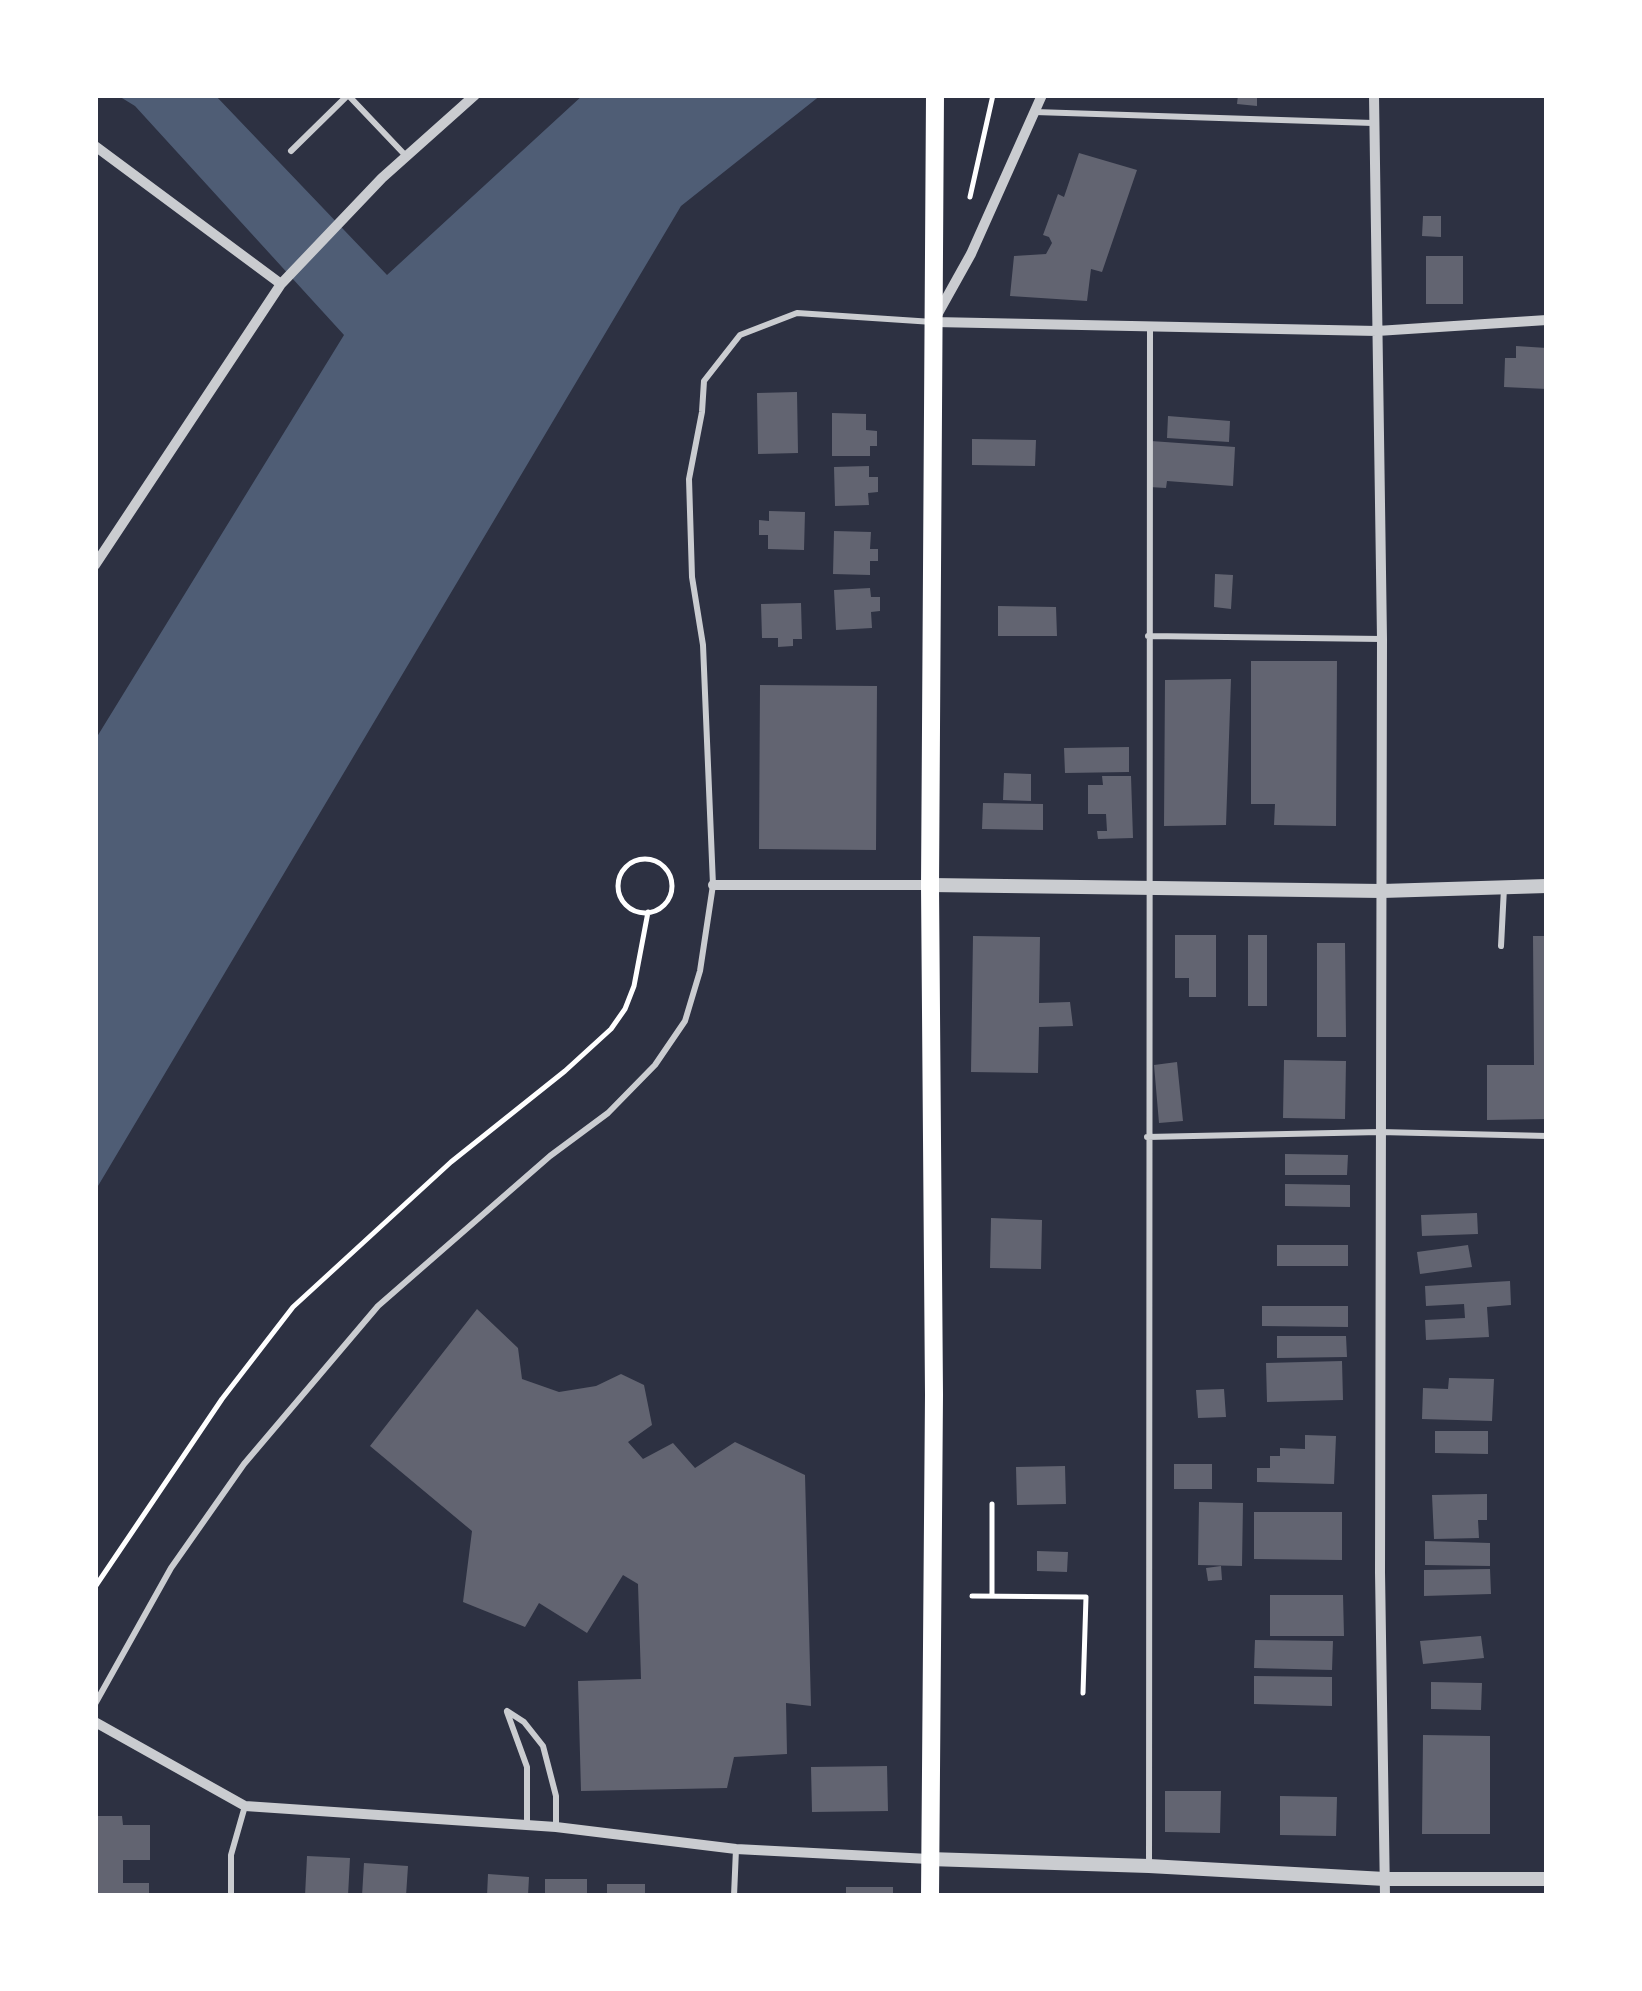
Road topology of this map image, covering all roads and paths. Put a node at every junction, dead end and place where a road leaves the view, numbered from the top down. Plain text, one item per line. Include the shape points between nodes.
1 (348, 95) edge
2 (475, 95) edge
3 (935, 95) edge
4 (993, 95) edge
5 (1042, 95) edge
6 (1374, 95) edge
7 (1035, 112) junction
8 (1374, 123) junction
9 (95, 146) edge
10 (291, 151) dead end
11 (406, 156) junction
12 (970, 198) dead end
13 (282, 283) junction
14 (1547, 320) edge
15 (934, 322) junction
16 (1150, 325) junction
17 (1378, 331) junction
18 (95, 565) edge
19 (1148, 636) junction
20 (1382, 639) junction
21 (930, 884) junction
22 (713, 885) junction
23 (1547, 886) edge
24 (1504, 887) junction
25 (1148, 888) junction
26 (1382, 891) junction
27 (648, 912) junction
28 (1502, 946) dead end
29 (1380, 1132) junction
30 (1547, 1136) edge
31 (1147, 1137) junction
32 (992, 1504) dead end
33 (95, 1587) edge
34 (972, 1596) dead end
35 (992, 1596) junction
36 (1083, 1693) dead end
37 (95, 1704) edge
38 (95, 1722) edge
39 (245, 1806) junction
40 (526, 1825) junction
41 (556, 1827) junction
42 (736, 1848) junction
43 (929, 1859) junction
44 (1148, 1866) junction
45 (1385, 1879) junction
46 (1547, 1880) edge
47 (231, 1896) edge
48 (734, 1896) edge
49 (930, 1896) edge
50 (1385, 1896) edge

1 - 10 lane
1 - 11 lane
2 - 11 street
3 - 15 main road
4 - 12 path
5 - 7 street
6 - 8 street
7 - 8 lane
7 - 15 street
8 - 17 street
9 - 13 street
11 - 13 street
13 - 18 street
14 - 17 street
15 - 16 street
15 - 21 main road
15 - 22 lane via 797,314 740,335 704,380 690,479
16 - 17 street
16 - 19 lane
17 - 20 street
19 - 20 lane
19 - 25 lane
20 - 26 street
21 - 22 street
21 - 25 street
21 - 43 main road
22 - 37 lane via 685,1021 654,1066 378,1306 244,1464 172,1568
23 - 24 street
24 - 26 street
24 - 28 lane
25 - 26 street
25 - 31 lane
26 - 29 street
27 - 27 path via 624,903 618,886 630,864 646,859 668,872 672,890 664,905
27 - 33 path via 634,986 611,1029 451,1162 293,1308
29 - 30 lane
29 - 31 lane
29 - 45 street
31 - 44 lane
32 - 35 path
34 - 35 path
35 - 36 path via 1086,1597
38 - 39 street
39 - 40 street
39 - 47 lane via 231,1856
40 - 41 street
40 - 41 lane via 527,1766 507,1711 543,1746
41 - 42 street
42 - 43 street
42 - 48 lane
43 - 44 street
43 - 49 main road
44 - 45 street
45 - 46 street
45 - 50 street

